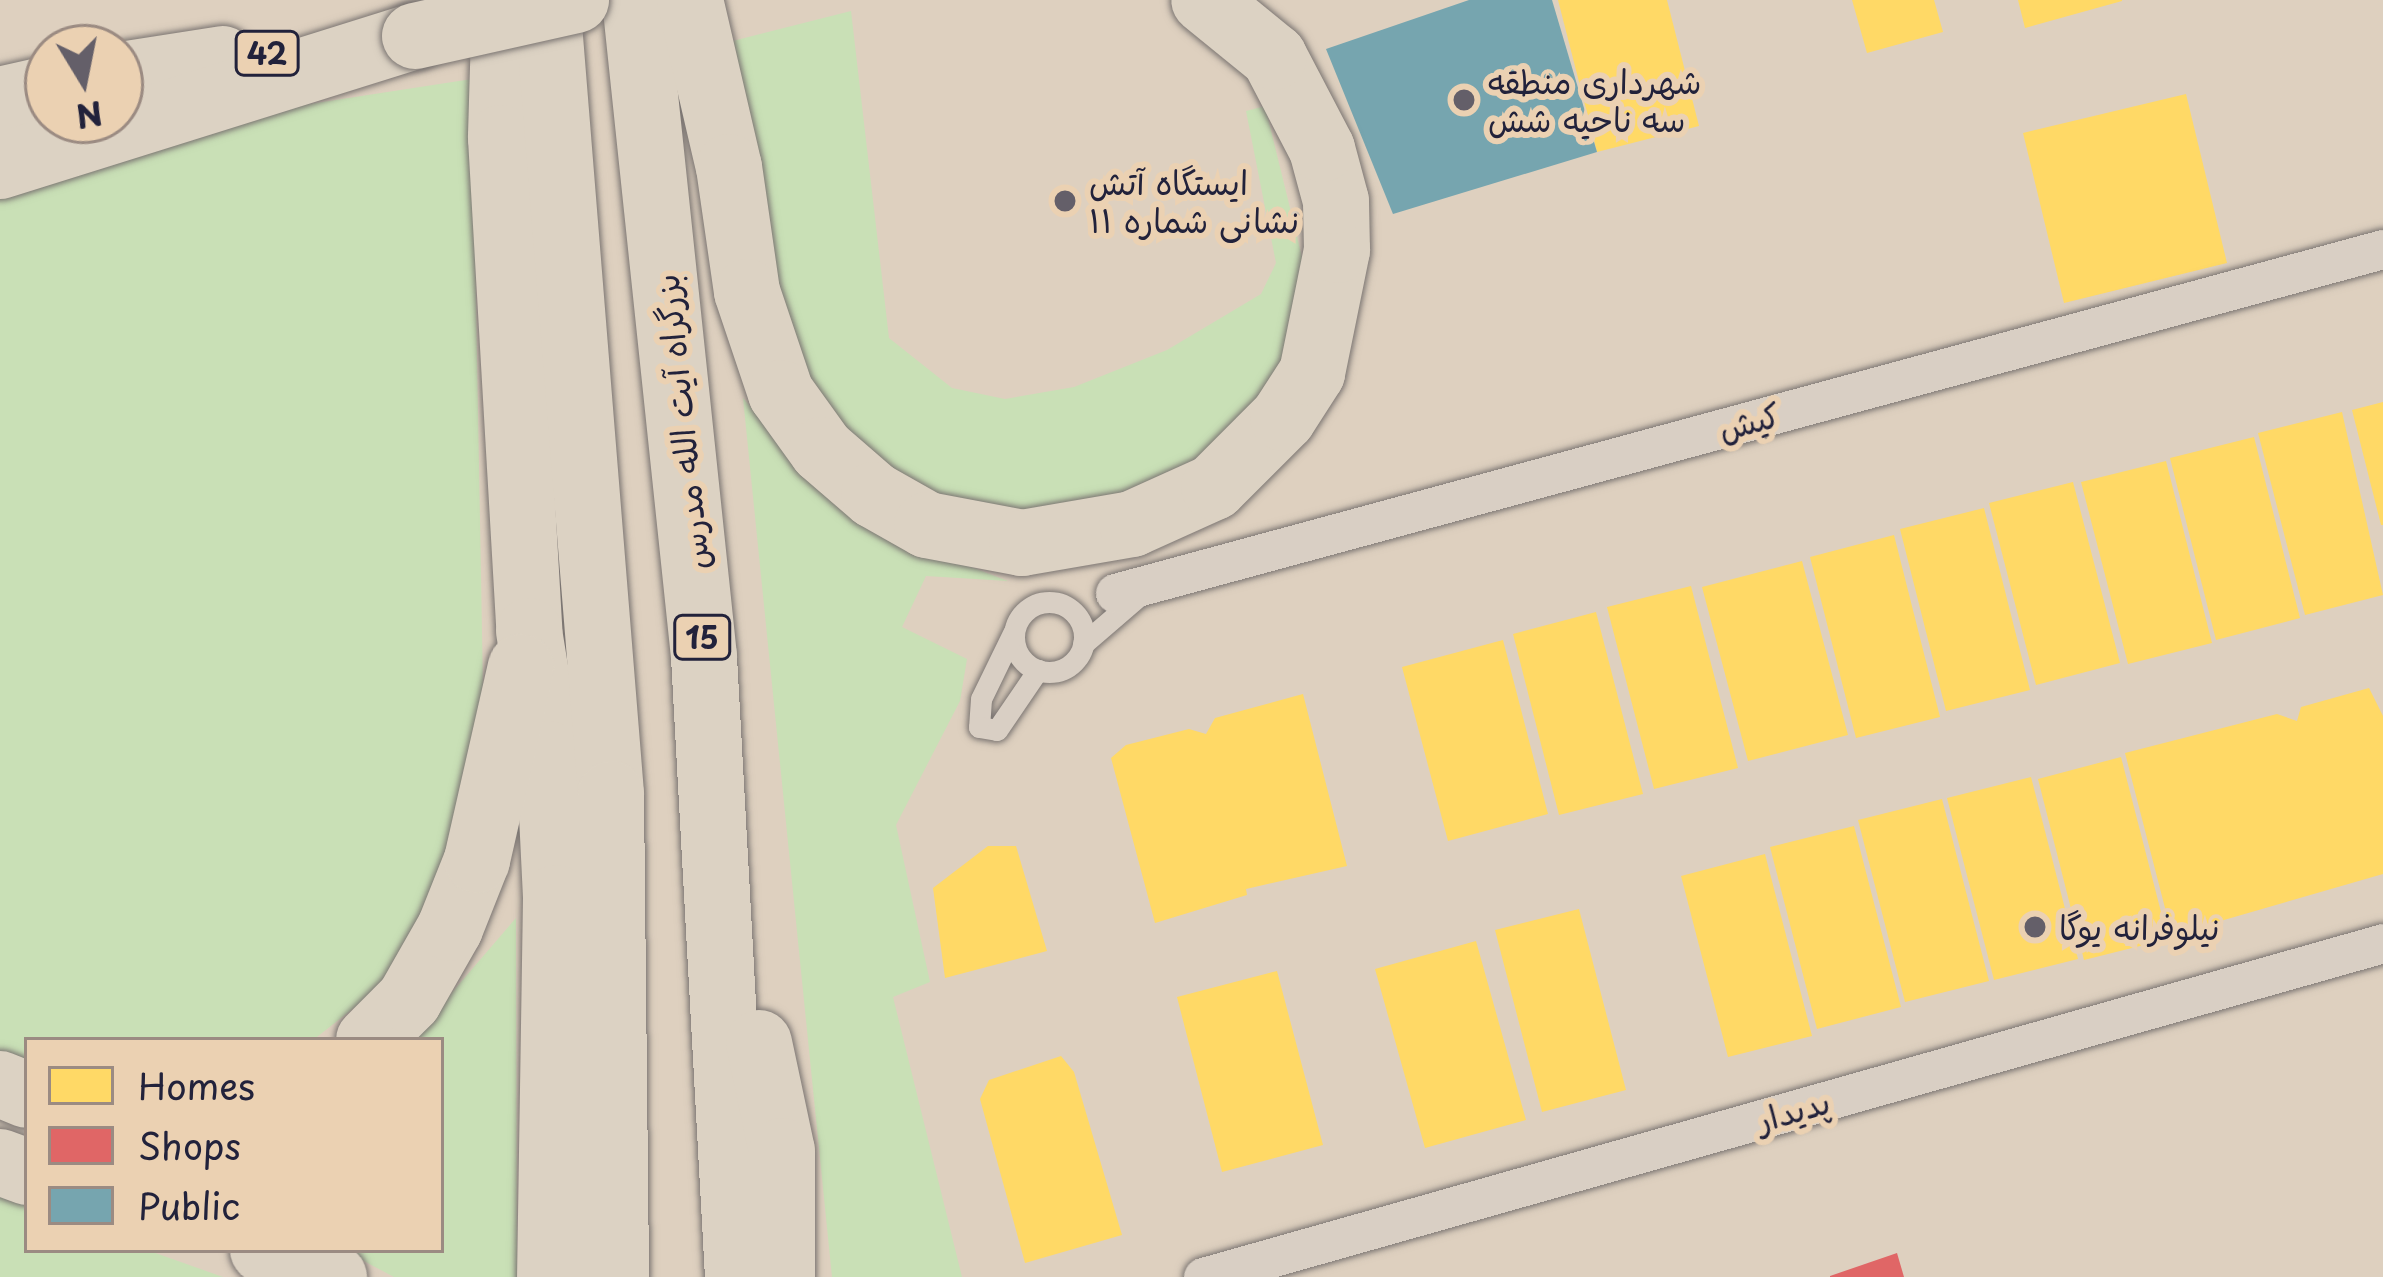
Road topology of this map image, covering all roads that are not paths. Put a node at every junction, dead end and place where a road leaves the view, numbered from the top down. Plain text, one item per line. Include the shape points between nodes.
1 (505, 0) edge
2 (547, 0) edge
3 (576, 0) edge
4 (635, 0) edge
5 (690, 0) edge
6 (1204, 0) edge
7 (415, 36) junction
8 (144, 72) edge
9 (0, 166) edge
10 (2383, 249) edge
11 (590, 480) junction
12 (1155, 582) junction
13 (1114, 593) joint
14 (1052, 602) junction
15 (529, 632) junction
16 (1013, 633) junction
17 (1083, 644) junction
18 (1038, 670) junction
19 (724, 913) junction
20 (2383, 943) edge
21 (372, 1037) edge
22 (271, 1253) edge
23 (334, 1277) edge
24 (550, 1277) edge
25 (616, 1277) edge
26 (738, 1277) edge
27 (782, 1277) edge
28 (1203, 1277) edge

1 - 15 highway via 501,138
2 - 11 highway
3 - 7 highway, 42, bridge
4 - 19 highway, بزرگراه آیت الله مدرس / 15
5 - 6 highway via 725,147 747,292 790,408 822,450 874,495 926,525 1022,543 1132,524 1214,488 1283,418 1312,373 1337,250 1336,201 1322,149 1274,57
7 - 8 highway, 42
7 - 9 highway
10 - 12 street, کیش
11 - 15 highway
11 - 25 highway via 610,794
12 - 13 street, کیش
12 - 17 lane
13 - 14 lane
14 - 16 lane via 1031,606
14 - 17 lane via 1079,617
15 - 21 highway via 477,860 409,1000
15 - 24 highway via 549,754 556,898
16 - 18 lane via 1018,653
16 - 18 lane via 981,699 979,727 997,730
17 - 18 lane via 1064,668
19 - 26 highway, بزرگراه آیت الله مدرس / 15
19 - 27 highway via 778,1129
20 - 28 street, پدیدار
22 - 23 highway

